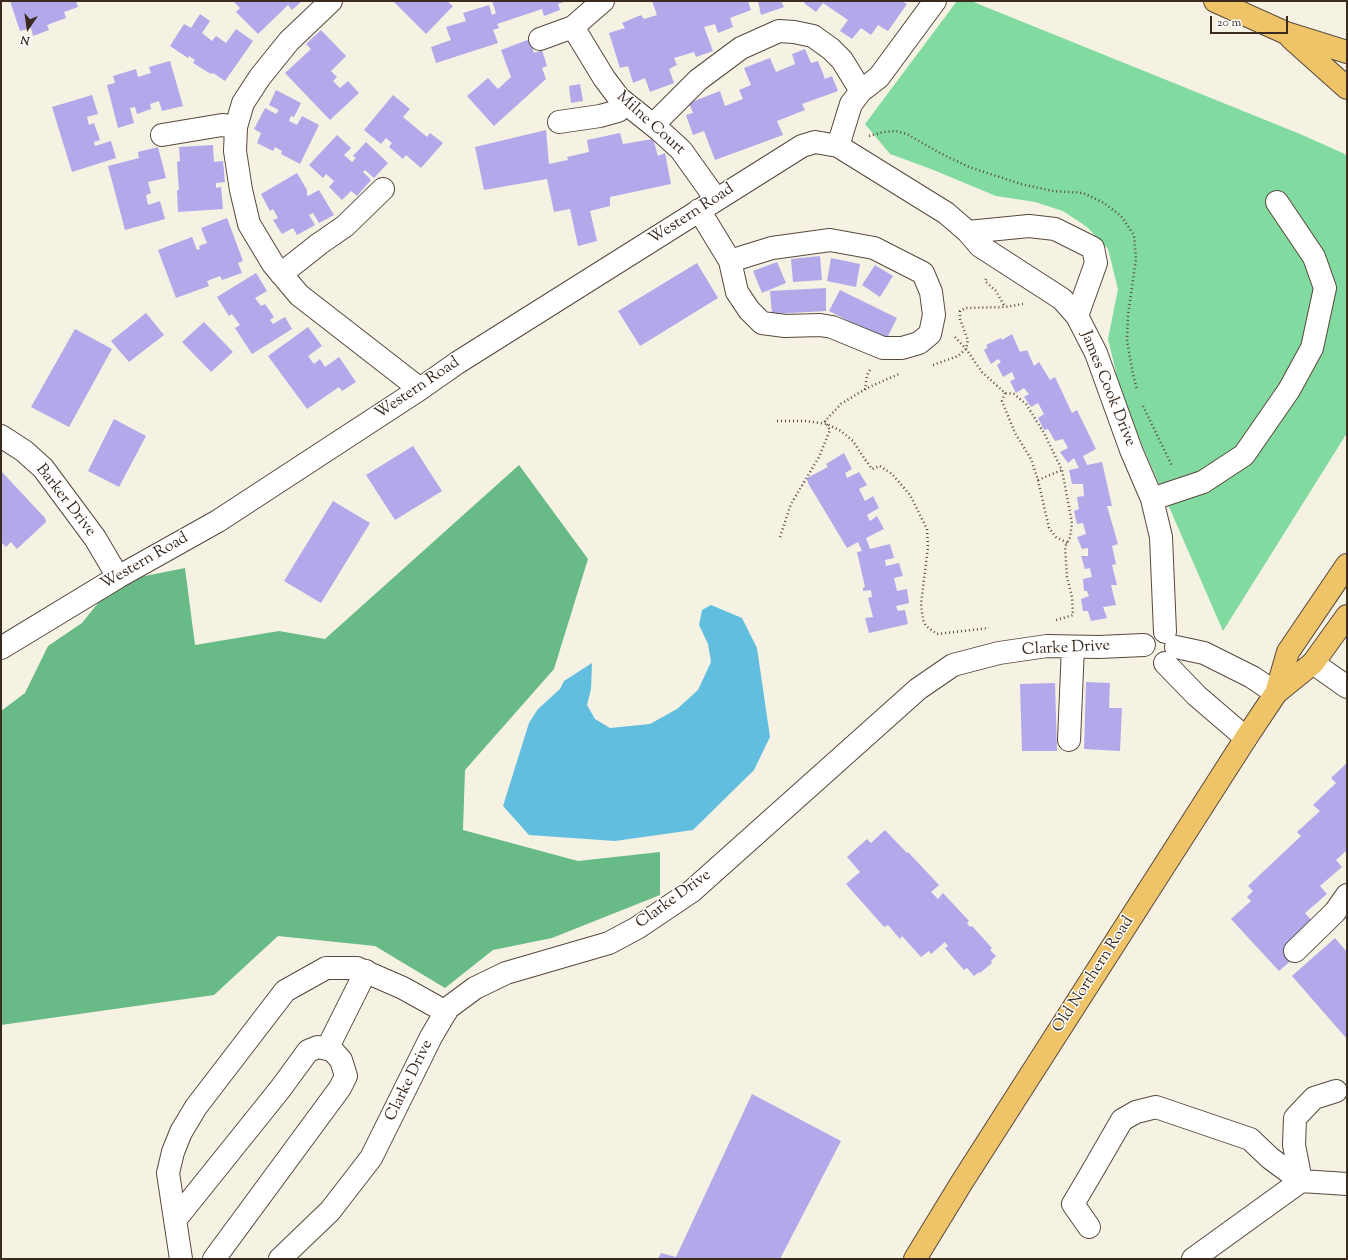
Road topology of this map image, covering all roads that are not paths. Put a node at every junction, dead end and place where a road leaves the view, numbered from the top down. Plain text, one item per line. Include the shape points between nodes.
1 (331, 1) edge
2 (603, 1) edge
3 (935, 1) edge
4 (1215, 1) edge
5 (573, 27) junction
6 (1286, 33) junction
7 (540, 39) dead end
8 (1347, 40) edge
9 (1347, 52) edge
10 (1347, 73) edge
11 (1347, 88) edge
12 (861, 91) junction
13 (624, 103) junction
14 (559, 122) dead end
15 (653, 125) junction
16 (236, 127) junction
17 (162, 135) dead end
18 (838, 146) junction
19 (383, 189) dead end
20 (1277, 202) dead end
21 (708, 205) junction
22 (968, 232) junction
23 (730, 261) junction
24 (281, 274) junction
25 (1077, 316) junction
26 (420, 389) junction
27 (1, 436) edge
28 (1152, 499) junction
29 (1347, 565) edge
30 (118, 577) junction
31 (1347, 616) edge
32 (1073, 647) junction
33 (1169, 647) junction
34 (1, 648) edge
35 (1313, 663) junction
36 (1347, 687) edge
37 (1276, 693) junction
38 (1246, 738) junction
39 (1069, 740) dead end
40 (1347, 895) edge
41 (1341, 919) edge
42 (1295, 951) dead end
43 (366, 972) junction
44 (446, 1012) junction
45 (327, 1049) junction
46 (1336, 1091) dead end
47 (1301, 1181) junction
48 (1347, 1184) edge
49 (175, 1220) junction
50 (1089, 1227) dead end
51 (181, 1259) edge
52 (214, 1259) edge
53 (280, 1259) edge
54 (915, 1259) edge
55 (1192, 1259) edge

1 - 16 street via 289,41 260,77 243,103
2 - 5 street
3 - 12 street via 879,77
4 - 6 main road
5 - 7 street
5 - 13 street, Milne Court via 604,78
6 - 8 main road
6 - 9 main road
6 - 10 main road
6 - 11 main road
12 - 15 street via 842,60 831,48 813,36 779,31 741,48 698,80
12 - 18 street via 851,104
13 - 14 street via 618,111
13 - 15 street, Milne Court
15 - 21 street, Milne Court via 682,150
16 - 17 street via 222,125
16 - 24 street via 235,151 249,224 272,264
18 - 21 street, Western Road via 815,142 802,146
18 - 22 street, James Cook Drive via 946,213
19 - 24 street via 346,226
20 - 28 street via 1314,257 1325,288 1312,348 1289,390 1244,455 1203,482
21 - 23 street, Milne Court
21 - 26 street, Western Road
22 - 25 street, James Cook Drive via 980,246 1062,299
22 - 25 street via 1029,226 1055,229 1093,248 1096,263
23 - 23 street, Milne Court via 737,292 762,323 832,327 883,348 902,348 919,343 930,334 934,315 931,292 923,273 874,248 830,240 772,248
24 - 26 street via 300,295
25 - 28 street, James Cook Drive via 1096,353 1131,450
26 - 30 street, Western Road via 218,521
27 - 30 street, Barker Drive via 24,451 43,468 95,538
28 - 33 street, James Cook Drive via 1161,537
29 - 37 main road, Old Northern Road via 1288,652
30 - 34 street, Western Road
31 - 35 main road, Old Northern Road
32 - 33 street, Clarke Drive via 1144,645 1154,632
32 - 39 street
32 - 44 street, Clarke Drive via 1048,646 999,653 953,665 918,689 692,891 637,928 608,943 506,973 475,988
33 - 37 street via 1204,653 1252,677
33 - 38 street via 1197,696
35 - 36 street
35 - 37 main road, Old Northern Road
37 - 38 main road, Old Northern Road
38 - 54 main road, Old Northern Road
40 - 41 street
41 - 42 street
43 - 44 street via 403,988
43 - 45 street
43 - 49 street via 357,968 326,968 285,991 196,1107 181,1132 168,1173
44 - 53 street, Clarke Drive via 371,1158 330,1211
45 - 49 street via 318,1047 308,1051
45 - 52 street via 332,1050 341,1060 346,1076 340,1088
46 - 47 street via 1314,1098 1295,1118 1294,1145
47 - 48 street
47 - 50 street via 1250,1139 1156,1107 1136,1112 1122,1120 1073,1204
47 - 55 street
49 - 51 street

